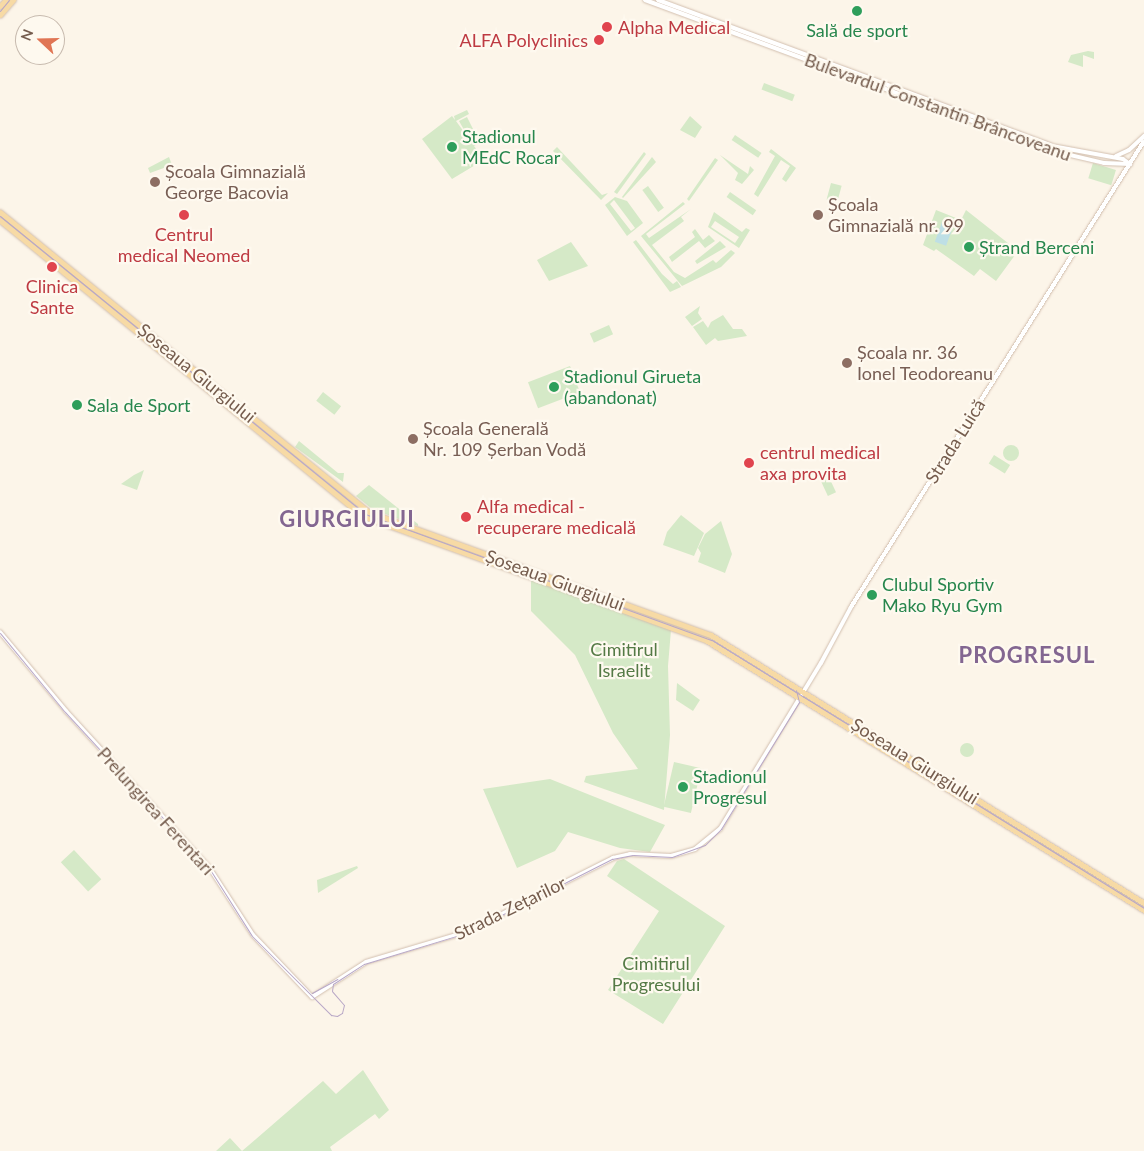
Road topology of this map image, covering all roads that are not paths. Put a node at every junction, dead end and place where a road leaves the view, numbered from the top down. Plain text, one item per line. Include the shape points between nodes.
1 (6, 0) edge
2 (13, 0) edge
3 (645, 0) edge
4 (658, 0) edge
5 (0, 6) edge
6 (0, 15) edge
7 (1144, 136) edge
8 (1032, 141) junction
9 (1144, 141) edge
10 (1106, 158) junction
11 (1109, 164) junction
12 (1130, 164) junction
13 (1123, 175) junction
14 (0, 212) edge
15 (0, 220) edge
16 (0, 632) edge
17 (802, 695) junction
18 (712, 838) joint
19 (1141, 903) edge
20 (1144, 910) edge
21 (309, 991) junction
22 (320, 991) junction
23 (312, 997) joint

1 - 5 main road
2 - 6 main road
3 - 8 main road, Bulevardul Constantin Brâncoveanu
4 - 8 main road, Bulevardul Constantin Brâncoveanu
7 - 10 main road via 1126,152
8 - 10 main road, Bulevardul Constantin Brâncoveanu
8 - 11 main road, Bulevardul Constantin Brâncoveanu
9 - 12 main road, Strada Luică
10 - 12 main road, Bulevardul Constantin Brâncoveanu via 1124,159
11 - 12 main road, Bulevardul Constantin Brâncoveanu
11 - 13 main road via 1117,167
12 - 13 main road, Strada Luică
13 - 17 main road, Strada Luică via 853,603
14 - 17 main road, Șoseaua Giurgiului via 369,512 707,634
15 - 17 main road, Șoseaua Giurgiului via 363,516 702,638
16 - 21 main road, Prelungirea Ferentari via 61,706 209,867 253,935
17 - 18 main road, Strada Luică
17 - 19 main road, Șoseaua Giurgiului
18 - 22 main road, Strada Zețarilor via 677,855 630,854 613,858 466,932 366,962
19 - 20 main road, Șoseaua Giurgiului
21 - 22 main road
21 - 23 main road, Prelungirea Ferentari
22 - 23 main road, Strada Zețarilor

